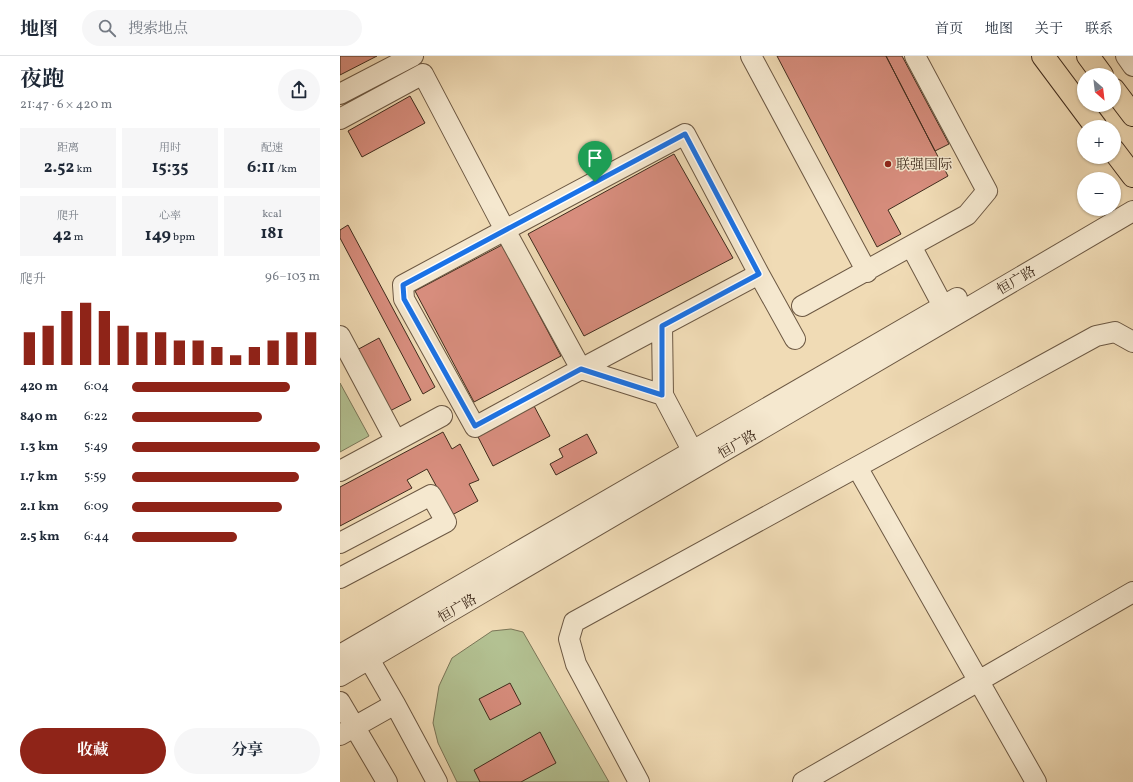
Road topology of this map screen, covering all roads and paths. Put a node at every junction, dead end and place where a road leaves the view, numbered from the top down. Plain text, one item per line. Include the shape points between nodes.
1 (413, 56) edge
2 (751, 56) edge
3 (915, 56) edge
4 (1043, 56) edge
5 (1088, 56) edge
6 (1126, 56) edge
7 (1133, 66) edge
8 (1097, 68) edge
9 (340, 94) edge
10 (1121, 99) edge
11 (1133, 115) edge
12 (340, 119) edge
13 (1091, 120) edge
14 (1121, 160) edge
15 (1133, 176) edge
16 (1133, 198) edge
17 (1121, 205) edge
18 (1133, 211) edge
19 (1102, 216) edge
20 (505, 230) junction
21 (911, 246) junction
22 (867, 272) junction
23 (759, 274) junction
24 (802, 306) dead end
25 (943, 306) junction
26 (662, 326) junction
27 (340, 336) edge
28 (795, 339) dead end
29 (1133, 342) edge
30 (581, 369) junction
31 (662, 395) junction
32 (442, 416) dead end
33 (396, 441) junction
34 (693, 452) junction
35 (857, 467) junction
36 (340, 471) edge
37 (340, 543) edge
38 (340, 578) edge
39 (1133, 592) edge
40 (365, 652) junction
41 (340, 655) edge
42 (340, 676) edge
43 (978, 681) junction
44 (340, 702) edge
45 (395, 704) junction
46 (347, 731) edge
47 (387, 782) edge
48 (437, 782) edge
49 (639, 782) edge
50 (803, 782) edge
51 (1036, 782) edge

1 - 9 street
2 - 22 street
3 - 21 street via 987,191 967,215
4 - 13 main road
5 - 8 main road
6 - 7 street
10 - 11 main road
12 - 20 street via 423,74
14 - 15 main road
16 - 17 street, 恒广路
18 - 40 street, 恒广路
19 - 25 street, 恒广路
20 - 23 street via 685,134
20 - 30 street
20 - 30 street via 403,285 404,299 475,426
21 - 22 street
21 - 25 street
22 - 24 street
23 - 26 street
23 - 28 street
25 - 34 street, 恒广路
26 - 30 street
26 - 31 street
27 - 33 street
29 - 35 street via 1115,332 1096,336
30 - 31 street
31 - 34 street
32 - 33 street
33 - 36 street
34 - 40 street, 恒广路
35 - 43 street
35 - 49 street via 574,622 569,640 576,664
37 - 38 street via 431,495 446,522
39 - 43 street
40 - 41 street, 恒广路
40 - 42 street, 恒广路
40 - 45 street
43 - 50 street
43 - 51 street
44 - 46 street
45 - 46 street
45 - 48 street
46 - 47 street

